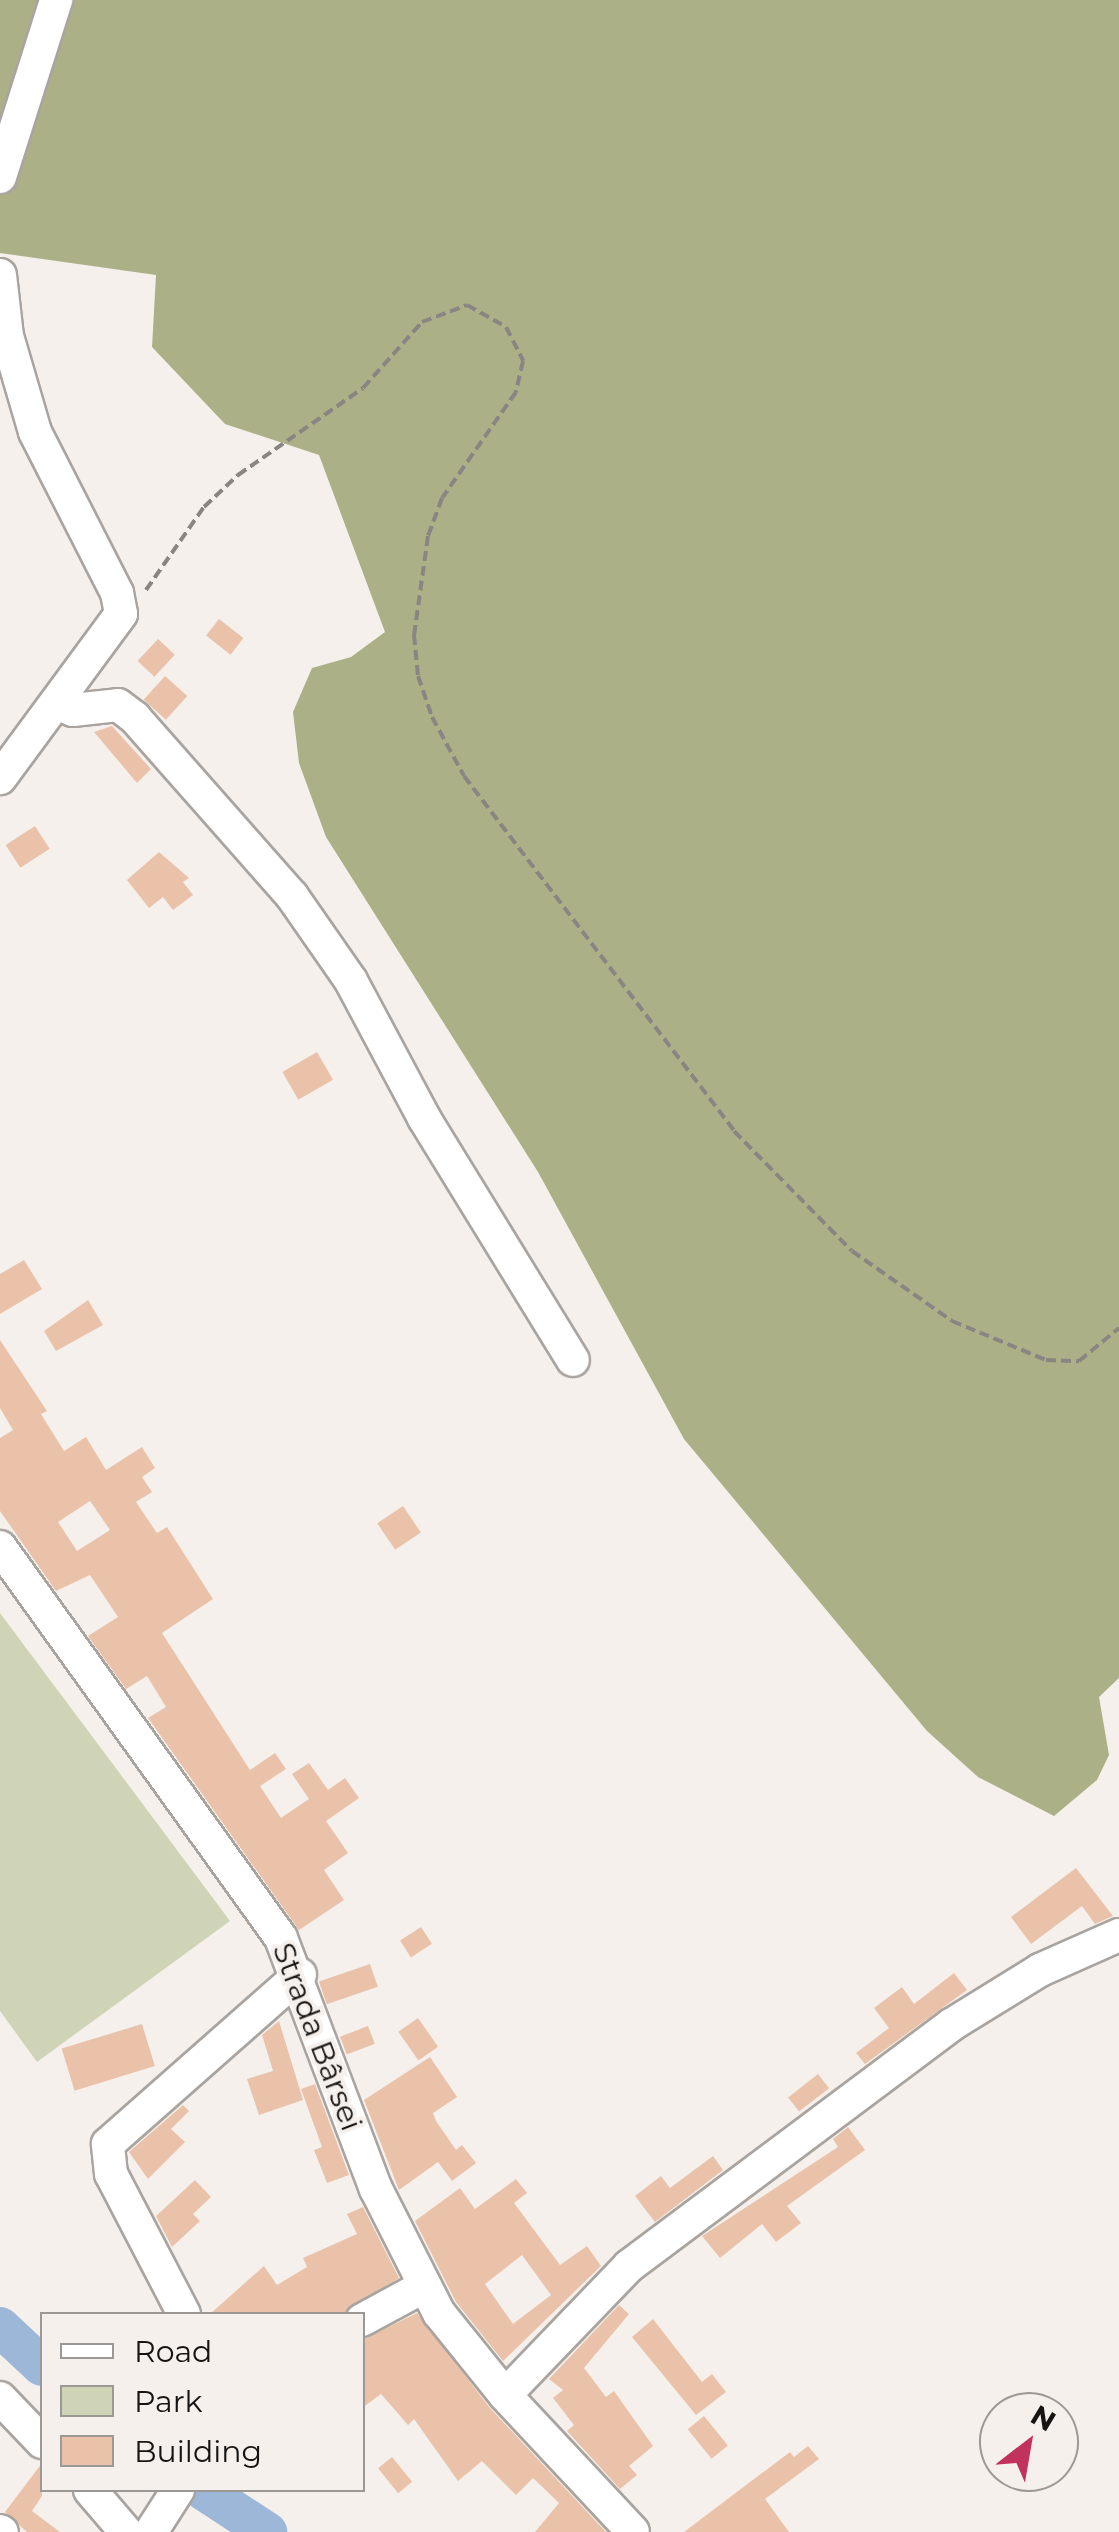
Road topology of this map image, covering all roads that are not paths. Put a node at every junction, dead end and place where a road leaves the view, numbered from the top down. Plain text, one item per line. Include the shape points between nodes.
1 (56, 0) edge
2 (0, 177) edge
3 (0, 275) edge
4 (57, 703) junction
5 (0, 778) edge
6 (574, 1360) dead end
7 (0, 1547) edge
8 (1119, 1935) edge
9 (300, 1976) junction
10 (423, 2286) junction
11 (183, 2312) edge
12 (365, 2318) edge
13 (505, 2395) junction
14 (0, 2398) edge
15 (40, 2440) edge
16 (92, 2492) edge
17 (126, 2532) edge
18 (633, 2532) edge

1 - 2 street
3 - 4 street via 7,336 35,432 117,593 120,614
4 - 5 street
4 - 6 street via 73,710 118,705 135,718 292,896 352,981 424,1118
7 - 9 street, Strada Bârsei via 252,1893
8 - 13 street via 1040,1970 935,2036 629,2266
9 - 10 street, Strada Bârsei via 362,2154
9 - 11 street via 108,2144 111,2174
10 - 12 street
10 - 13 street, Strada Bârsei
13 - 18 street, Strada Bârsei
14 - 15 street
16 - 17 street

